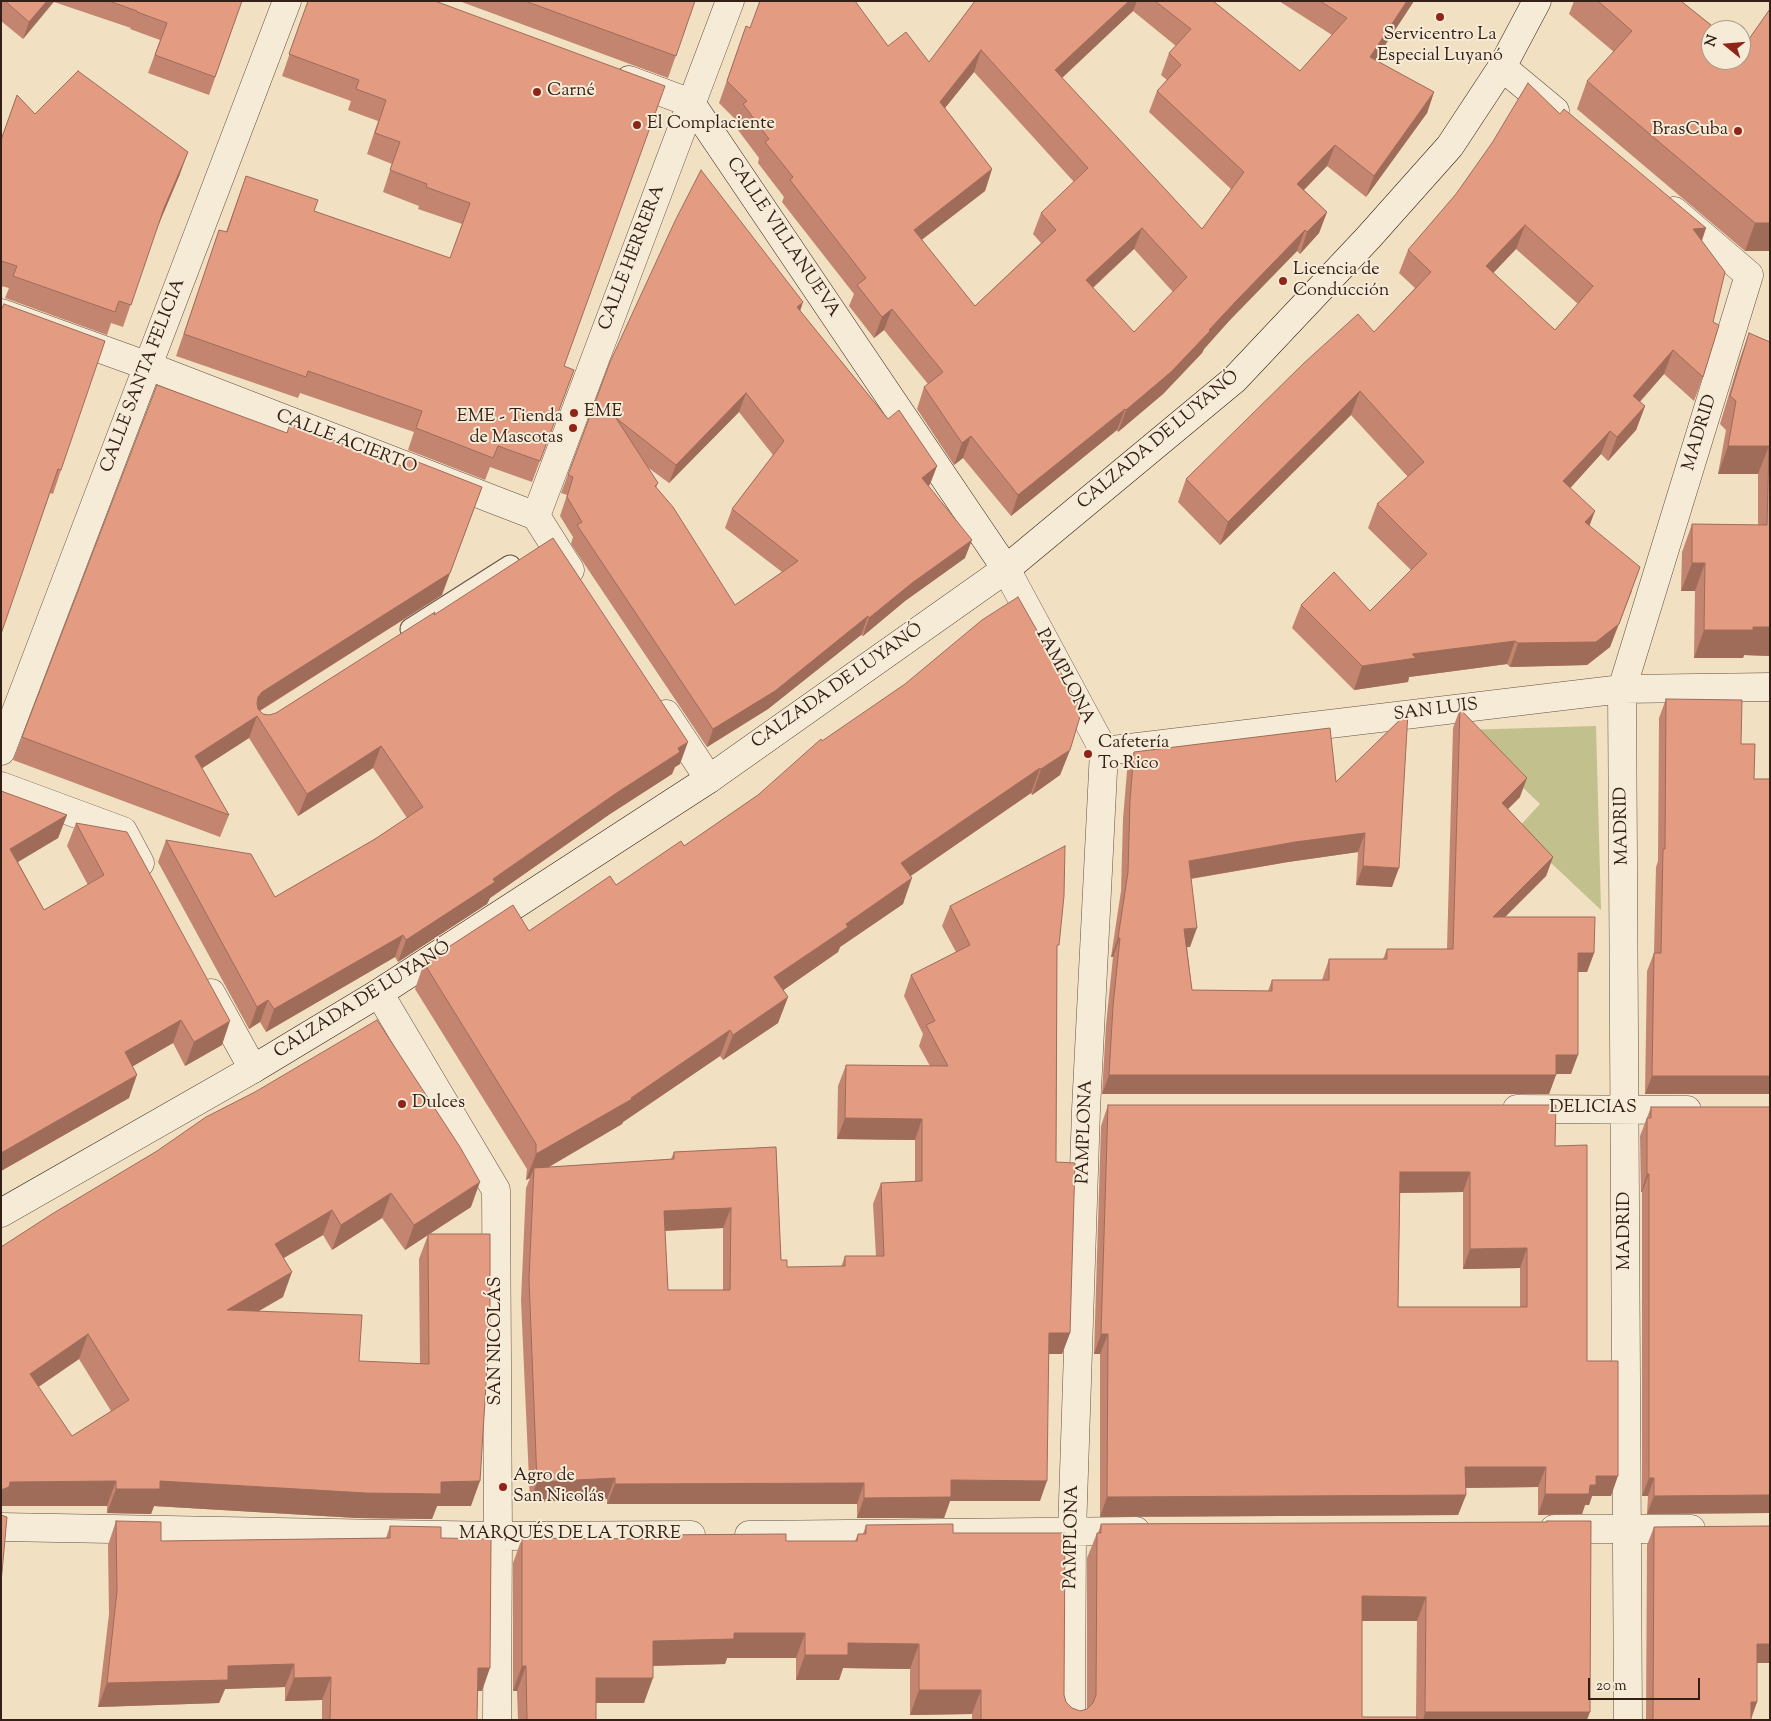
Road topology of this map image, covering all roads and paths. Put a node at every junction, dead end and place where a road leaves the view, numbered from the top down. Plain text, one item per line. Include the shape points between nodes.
1 (287, 1) edge
2 (730, 1) edge
3 (1538, 1) edge
4 (1502, 67) junction
5 (608, 72) edge
6 (692, 103) junction
7 (1577, 130) edge
8 (1659, 198) edge
9 (1760, 274) edge
10 (1, 313) edge
11 (148, 366) junction
12 (536, 516) junction
13 (537, 549) junction
14 (1006, 569) junction
15 (583, 590) edge
16 (394, 640) edge
17 (1770, 687) edge
18 (1622, 689) junction
19 (654, 697) edge
20 (1, 751) edge
21 (1104, 751) junction
22 (708, 779) junction
23 (1, 786) edge
24 (151, 882) edge
25 (202, 975) edge
26 (379, 994) junction
27 (253, 1069) junction
28 (1626, 1109) junction
29 (1496, 1110) edge
30 (1712, 1110) edge
31 (1, 1213) edge
32 (1, 1527) edge
33 (1627, 1528) junction
34 (1528, 1529) edge
35 (1713, 1529) edge
36 (1161, 1531) edge
37 (1072, 1532) junction
38 (498, 1536) junction
39 (497, 1720) edge
40 (1071, 1720) edge
41 (1628, 1720) edge

1 - 11 street, CALLE SANTA FELICIA
2 - 6 street, CALLE HERRERA
3 - 4 street, CALZADA DE LUYANÓ
4 - 7 street
4 - 14 street, CALZADA DE LUYANÓ via 1450,146 1235,379
5 - 6 street
6 - 12 street, CALLE HERRERA
6 - 14 street, CALLE VILLANUEVA
8 - 9 street, MADRID
9 - 18 street, MADRID
10 - 11 street, CALLE ACIERTO
11 - 12 street, CALLE ACIERTO
11 - 20 street, CALLE SANTA FELICIA
12 - 13 street
13 - 15 street
13 - 16 lane
14 - 21 street, PAMPLONA
14 - 22 street, CALZADA DE LUYANÓ
17 - 18 street, SAN LUIS
18 - 21 street, SAN LUIS
18 - 28 street, MADRID
19 - 22 street
21 - 37 street, PAMPLONA via 1096,1110
22 - 26 street, CALZADA DE LUYANÓ
23 - 24 street via 123,831
25 - 27 street
26 - 27 street, CALZADA DE LUYANÓ
26 - 38 street, SAN NICOLÁS via 496,1190
27 - 31 street, CALZADA DE LUYANÓ
28 - 29 street, DELICIAS
28 - 30 street, DELICIAS
28 - 33 street, MADRID
32 - 38 street, MARQUÉS DE LA TORRE
33 - 34 street
33 - 35 street
33 - 41 street, MADRID
36 - 37 street, MARQUÉS DE LA TORRE
37 - 38 street, MARQUÉS DE LA TORRE
37 - 40 street, PAMPLONA
38 - 39 street, SAN NICOLÁS

